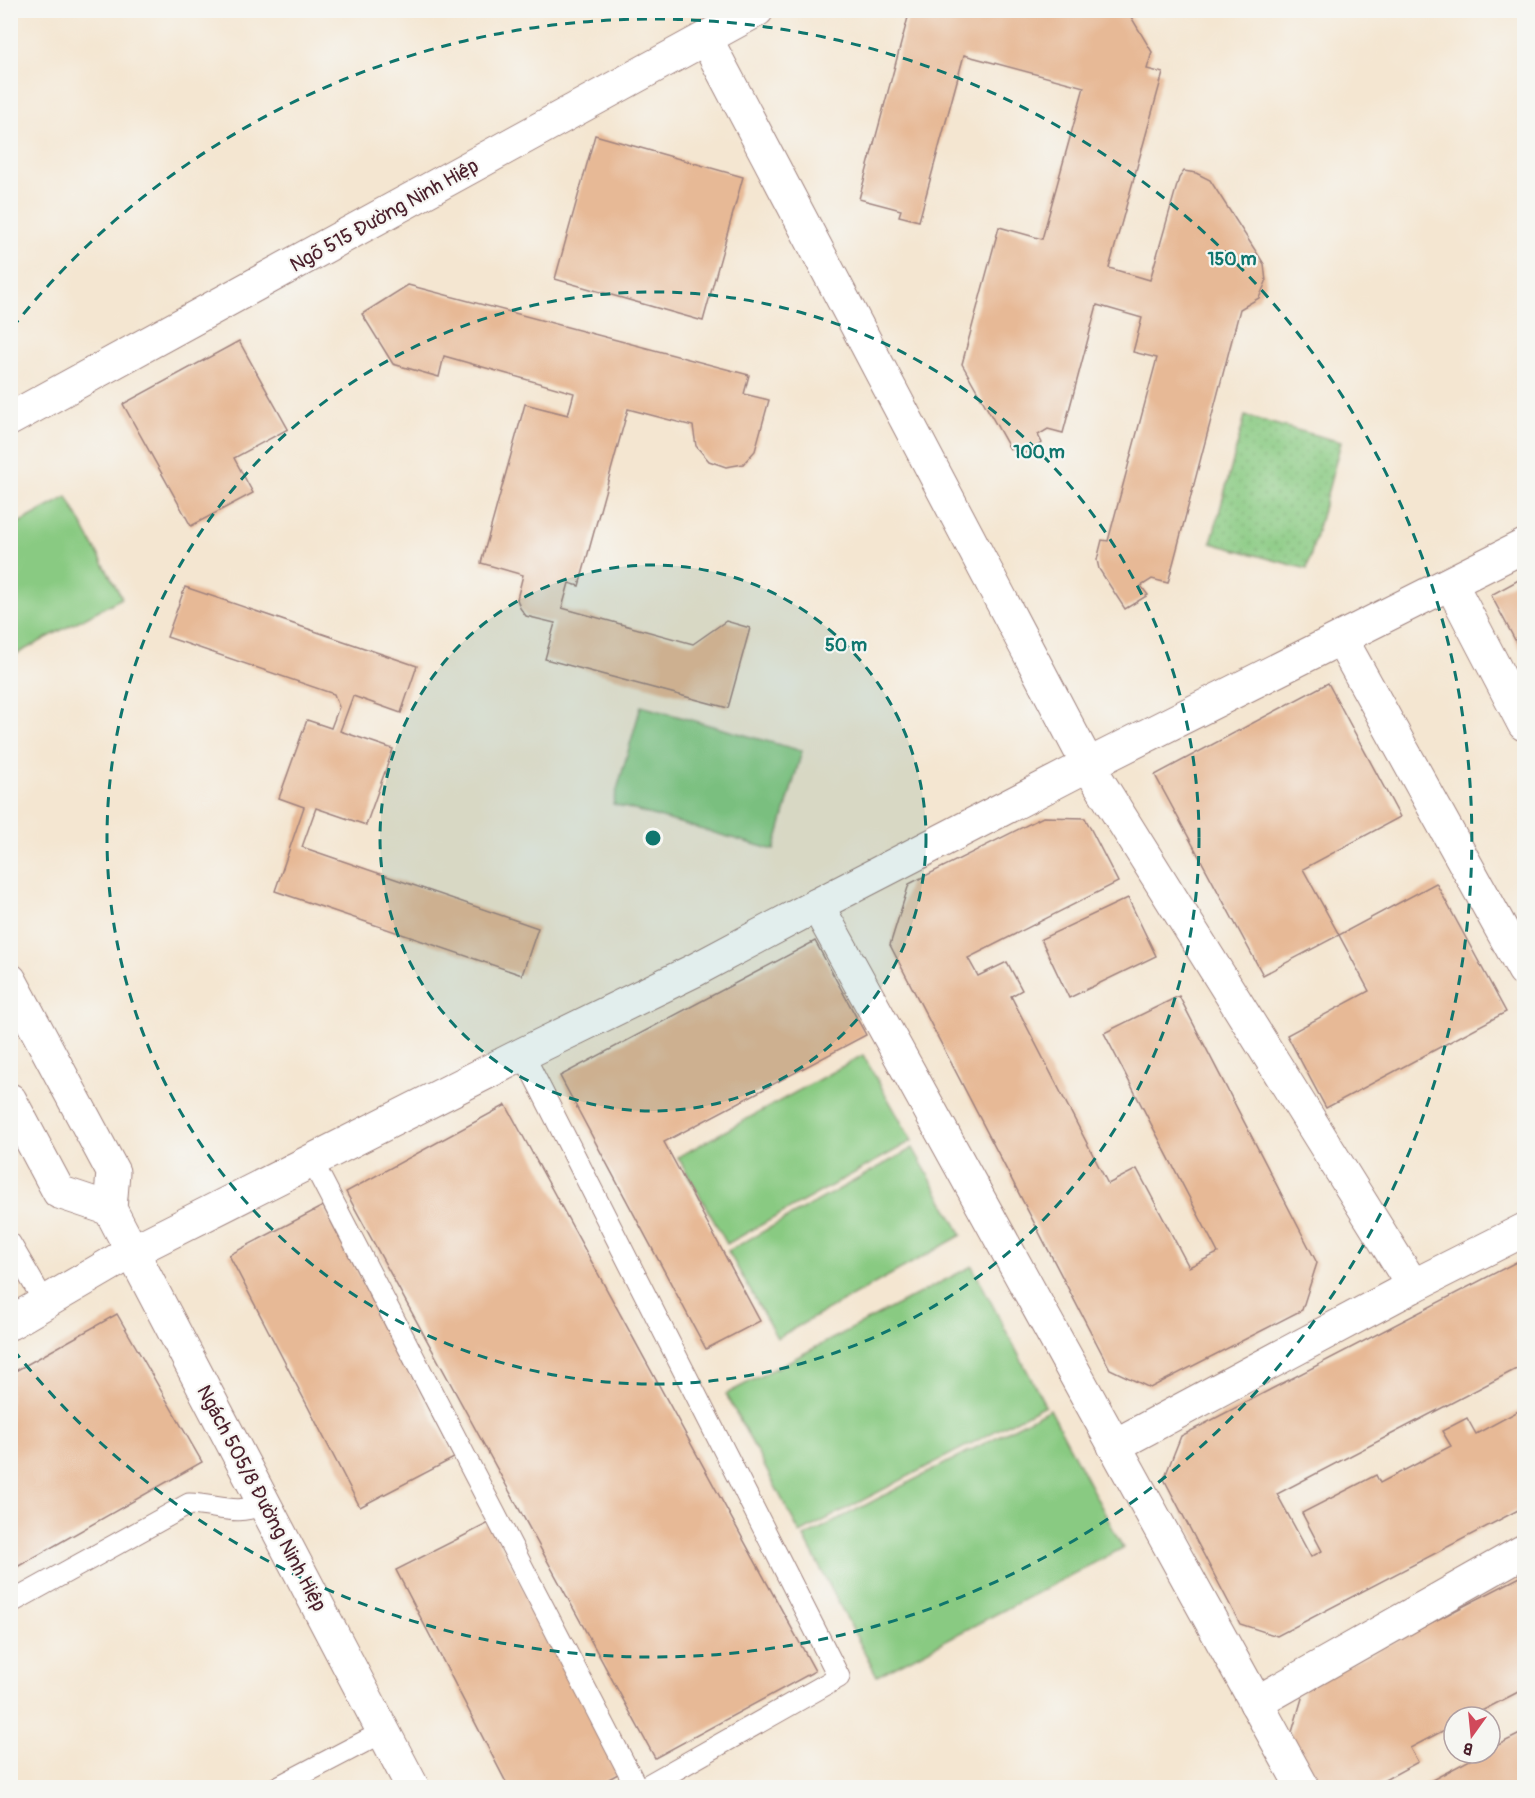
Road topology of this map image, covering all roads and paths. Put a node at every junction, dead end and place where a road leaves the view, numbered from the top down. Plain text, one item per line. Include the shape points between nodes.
1 (757, 10) edge
2 (706, 39) junction
3 (10, 419) edge
4 (1524, 546) edge
5 (1451, 584) junction
6 (1341, 639) junction
7 (1524, 724) edge
8 (1088, 765) junction
9 (817, 905) junction
10 (1524, 970) edge
11 (10, 980) edge
12 (523, 1054) junction
13 (10, 1100) edge
14 (312, 1161) junction
15 (110, 1209) junction
16 (1524, 1230) edge
17 (10, 1242) edge
18 (133, 1251) junction
19 (1413, 1286) junction
20 (45, 1303) junction
21 (10, 1323) edge
22 (1114, 1446) junction
23 (264, 1503) junction
24 (1524, 1551) edge
25 (10, 1603) edge
26 (1256, 1703) junction
27 (384, 1732) junction
28 (276, 1788) edge
29 (413, 1788) edge
30 (637, 1788) edge
31 (643, 1788) edge
32 (1303, 1788) edge

1 - 2 street, Ngõ 515 Đường Ninh Hiệp
2 - 3 street, Ngõ 515 Đường Ninh Hiệp
2 - 8 street
4 - 5 street
5 - 6 street
5 - 7 street
6 - 8 street
6 - 10 street
8 - 9 street
8 - 19 street
9 - 12 street
9 - 22 street
11 - 15 street via 113,1172
12 - 14 street
12 - 31 lane via 839,1677
13 - 15 street via 59,1192
14 - 18 street
14 - 30 lane
15 - 18 street, Ngách 505/8 Đường Ninh Hiệp
16 - 19 street
17 - 20 lane
18 - 20 street
18 - 23 street, Ngách 505/8 Đường Ninh Hiệp
19 - 22 street
20 - 21 street
22 - 26 street
23 - 25 lane via 237,1510 189,1504
23 - 27 street, Ngách 505/8 Đường Ninh Hiệp
24 - 26 street
26 - 32 street
27 - 28 lane
27 - 29 street, Ngách 505/8 Đường Ninh Hiệp

